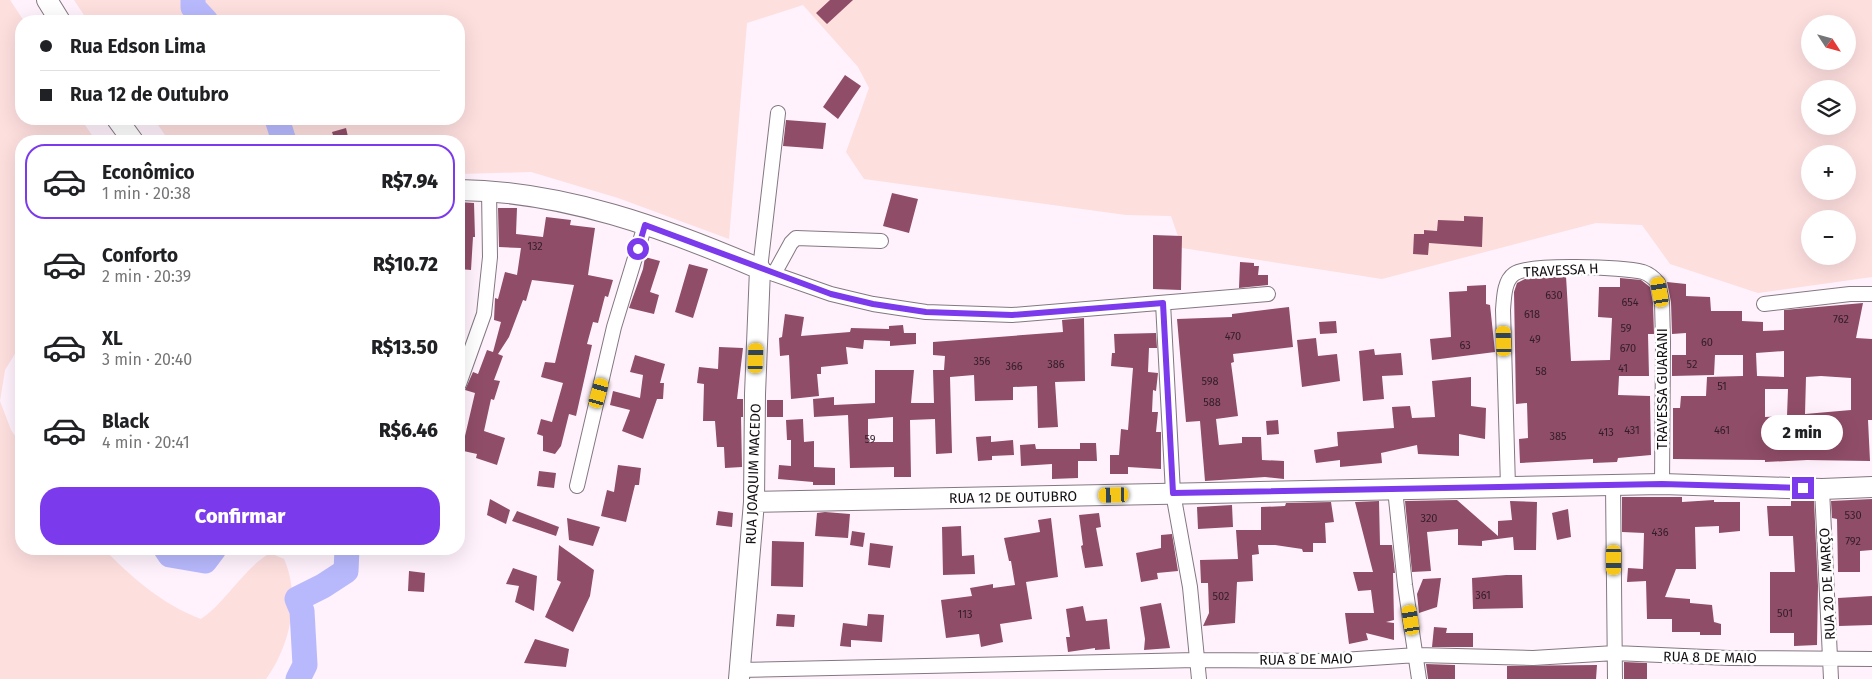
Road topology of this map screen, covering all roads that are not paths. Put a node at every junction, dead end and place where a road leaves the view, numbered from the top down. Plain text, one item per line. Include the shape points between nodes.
1 (48, 0) edge
2 (57, 15) edge
3 (778, 113) dead end
4 (465, 190) edge
5 (489, 190) junction
6 (645, 225) junction
7 (881, 241) dead end
8 (767, 271) junction
9 (1644, 272) joint
10 (1268, 294) dead end
11 (1872, 294) edge
12 (1163, 303) junction
13 (1764, 304) dead end
14 (465, 367) edge
15 (1662, 484) junction
16 (1613, 485) junction
17 (577, 486) dead end
18 (1508, 487) junction
19 (1872, 487) edge
20 (1395, 489) junction
21 (1822, 489) junction
22 (1173, 493) junction
23 (754, 502) junction
24 (1615, 653) junction
25 (1416, 655) junction
26 (1831, 659) junction
27 (1872, 659) edge
28 (1196, 660) junction
29 (739, 674) edge
30 (1199, 679) edge
31 (1419, 679) edge
32 (1615, 679) edge
33 (1831, 679) edge

1 - 2 street
3 - 8 street
4 - 5 street
5 - 6 street via 560,202
5 - 14 street via 490,256 484,314
6 - 8 street
6 - 17 street via 614,327
7 - 8 street via 796,238
8 - 12 street via 831,294 926,312 1012,315
8 - 23 street, RUA JOAQUIM MACEDO via 755,394
9 - 15 street, TRAVESSA GUARANI via 1658,282 1662,302
9 - 18 street, TRAVESSA H via 1571,266 1517,272 1510,279 1503,310
10 - 12 street
11 - 13 street
12 - 22 street
15 - 16 street, RUA 12 DE OUTUBRO
15 - 21 street, RUA 12 DE OUTUBRO
16 - 18 street, RUA 12 DE OUTUBRO
16 - 24 street
18 - 20 street, RUA 12 DE OUTUBRO
19 - 21 street, RUA 12 DE OUTUBRO
20 - 22 street, RUA 12 DE OUTUBRO
20 - 25 street
21 - 26 street, RUA 20 DE MARÇO
22 - 23 street, RUA 12 DE OUTUBRO
22 - 28 street via 1190,586
23 - 29 street, RUA JOAQUIM MACEDO
24 - 25 street, RUA 8 DE MAIO via 1533,658
24 - 26 street, RUA 8 DE MAIO
24 - 32 street
25 - 28 street, RUA 8 DE MAIO via 1327,660
25 - 31 street
26 - 27 street, RUA 8 DE MAIO
26 - 33 street, RUA 20 DE MARÇO
28 - 29 street, RUA 8 DE MAIO
28 - 30 street

